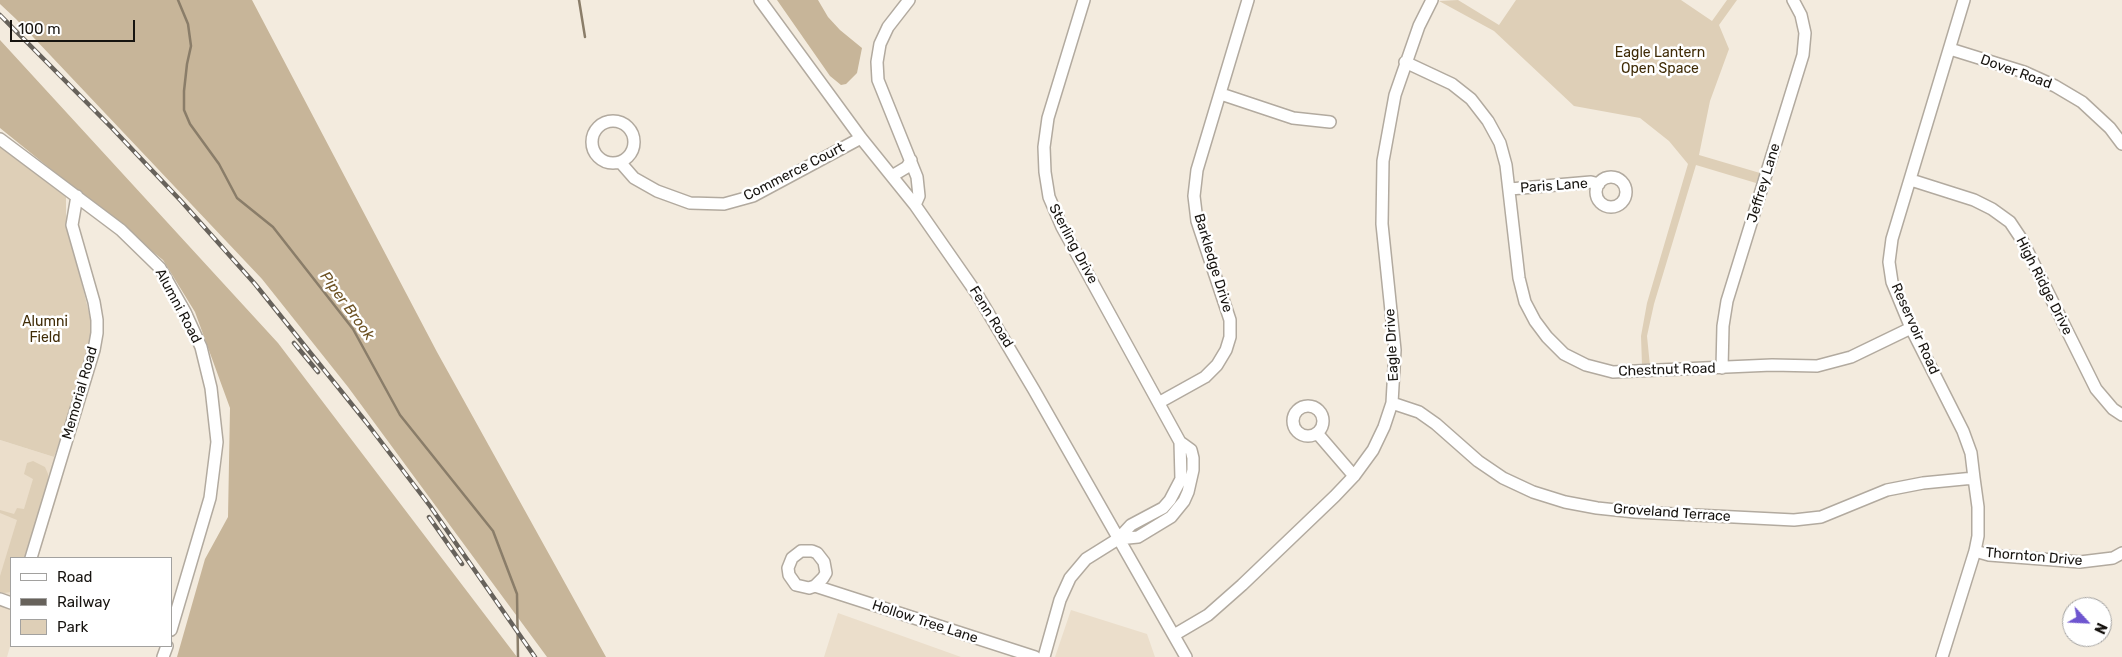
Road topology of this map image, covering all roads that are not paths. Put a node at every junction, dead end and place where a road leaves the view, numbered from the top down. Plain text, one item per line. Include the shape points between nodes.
1 (760, 0) edge
2 (909, 0) edge
3 (1084, 0) edge
4 (1248, 0) edge
5 (1432, 0) edge
6 (1793, 0) edge
7 (1964, 0) edge
8 (1950, 49) junction
9 (1405, 62) junction
10 (1221, 94) junction
11 (1330, 122) dead end
12 (861, 138) junction
13 (0, 139) edge
14 (2122, 144) edge
15 (911, 160) junction
16 (620, 162) dead end
17 (892, 176) junction
18 (1911, 180) junction
19 (1598, 184) dead end
20 (1510, 189) junction
21 (77, 196) junction
22 (915, 205) junction
23 (1911, 328) junction
24 (1722, 368) junction
25 (1160, 402) junction
26 (1392, 403) junction
27 (2122, 415) edge
28 (1317, 433) dead end
29 (1354, 476) junction
30 (1974, 478) junction
31 (1118, 539) junction
32 (1975, 551) junction
33 (2122, 553) edge
34 (31, 557) edge
35 (815, 586) dead end
36 (172, 627) edge
37 (1174, 635) junction
38 (1035, 657) edge
39 (1044, 657) edge
40 (1186, 657) edge
41 (1942, 657) edge

1 - 12 street, Fenn Road
2 - 15 street via 888,27 880,44 877,62 878,80
3 - 25 street, Sterling Drive via 1048,118 1044,172 1049,197 1062,227
4 - 10 street, Barkledge Drive
5 - 9 street, Eagle Drive
6 - 24 street, Jeffrey Lane via 1801,15 1803,55 1727,302
7 - 8 street, Reservoir Road
8 - 14 street, Dover Road via 2024,72 2055,86 2082,102
8 - 18 street, Reservoir Road
9 - 20 street, Chestnut Road via 1452,84 1471,99 1500,142
9 - 26 street, Eagle Drive via 1395,95 1383,161 1382,224 1395,350
10 - 11 street via 1293,118
10 - 25 street, Barkledge Drive via 1197,170 1194,196 1197,221 1230,320 1230,337 1226,350 1205,377
12 - 16 street, Commerce Court via 753,196 724,204 690,203 657,192 634,178
12 - 17 street, Fenn Road
13 - 21 street, Alumni Road
15 - 17 street via 907,167
15 - 22 street via 919,187
17 - 22 street, Fenn Road
18 - 23 street, Reservoir Road via 1892,238 1889,262 1892,282
18 - 27 street, High Ridge Drive via 1974,200 2010,222 2096,389
19 - 20 street, Paris Lane
20 - 24 street, Chestnut Road via 1519,278 1525,302 1546,337 1564,354 1586,365 1613,372
21 - 34 street, Memorial Road via 72,225 94,302 97,333
21 - 36 street, Alumni Road via 121,230 160,268 201,347 211,388 217,442 210,498
22 - 31 street, Fenn Road via 991,315
23 - 24 street, Chestnut Road via 1851,357 1817,366
23 - 30 street, Reservoir Road via 1963,431 1971,454
25 - 31 street, Sterling Drive via 1180,442 1181,478 1163,508 1131,525
26 - 29 street, Eagle Drive via 1373,450
26 - 30 street, Groveland Terrace via 1419,412 1478,462 1503,478 1533,492 1597,508 1794,520 1821,517 1887,490
28 - 29 street
29 - 37 street, Eagle Drive via 1242,586 1208,615
30 - 32 street, Reservoir Road via 1978,507
31 - 37 street, Fenn Road
31 - 39 street, Sterling Drive via 1086,559 1070,578 1060,600
32 - 33 street, Thornton Drive via 1989,555 2080,562 2113,558
32 - 41 street, Reservoir Road
35 - 38 street, Hollow Tree Lane
37 - 40 street, Fenn Road

